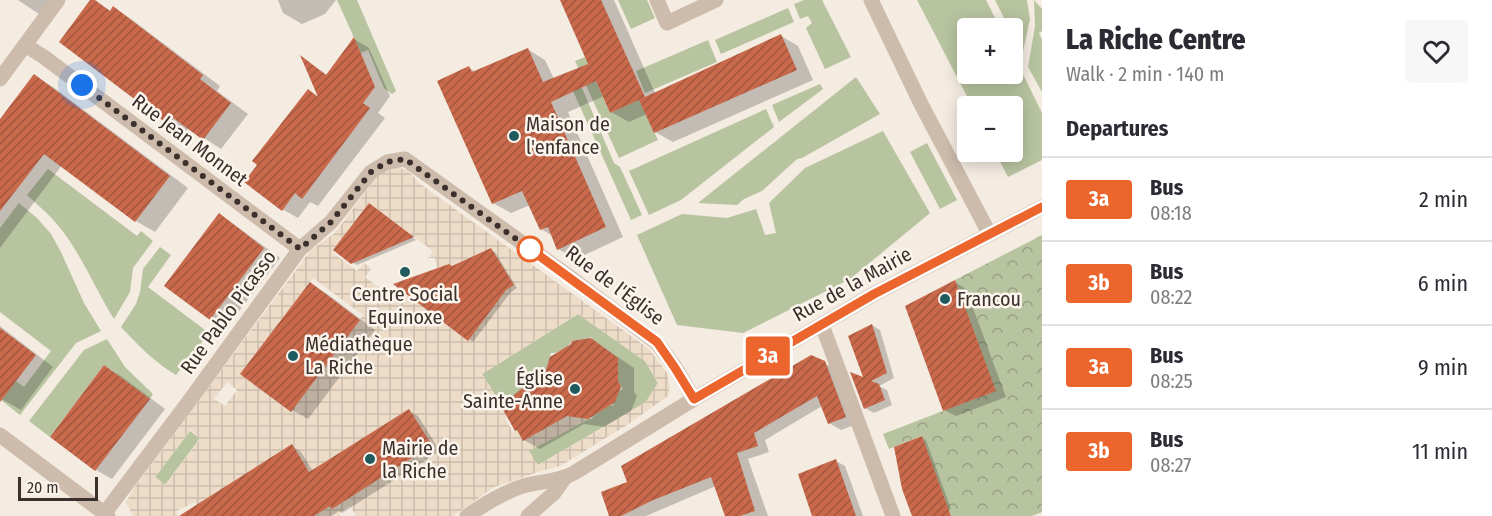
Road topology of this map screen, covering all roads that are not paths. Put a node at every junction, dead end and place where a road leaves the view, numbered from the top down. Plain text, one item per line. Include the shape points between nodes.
1 (58, 0) edge
2 (657, 0) edge
3 (716, 0) edge
4 (871, 0) edge
5 (25, 45) junction
6 (0, 79) edge
7 (405, 159) joint
8 (1042, 207) edge
9 (989, 233) junction
10 (300, 249) junction
11 (822, 325) junction
12 (694, 399) junction
13 (0, 435) edge
14 (564, 479) junction
15 (106, 515) edge
16 (467, 516) edge
17 (528, 516) edge
18 (893, 516) edge

1 - 5 street
2 - 3 street via 667,23
4 - 9 street
5 - 6 street
5 - 10 street, Rue Jean Monnet
7 - 10 street, Rue Pablo Picasso via 387,162 371,172 331,222
7 - 12 street, Rue de l'Église via 657,342
8 - 9 street, Rue de la Mairie
9 - 11 street, Rue de la Mairie
10 - 15 street, Rue Pablo Picasso
11 - 12 street, Rue de la Mairie
11 - 18 street
12 - 14 street, Rue de la Mairie
13 - 15 street
14 - 16 street, Rue de la Mairie via 503,493
14 - 17 street, Rue de la Mairie via 554,494

